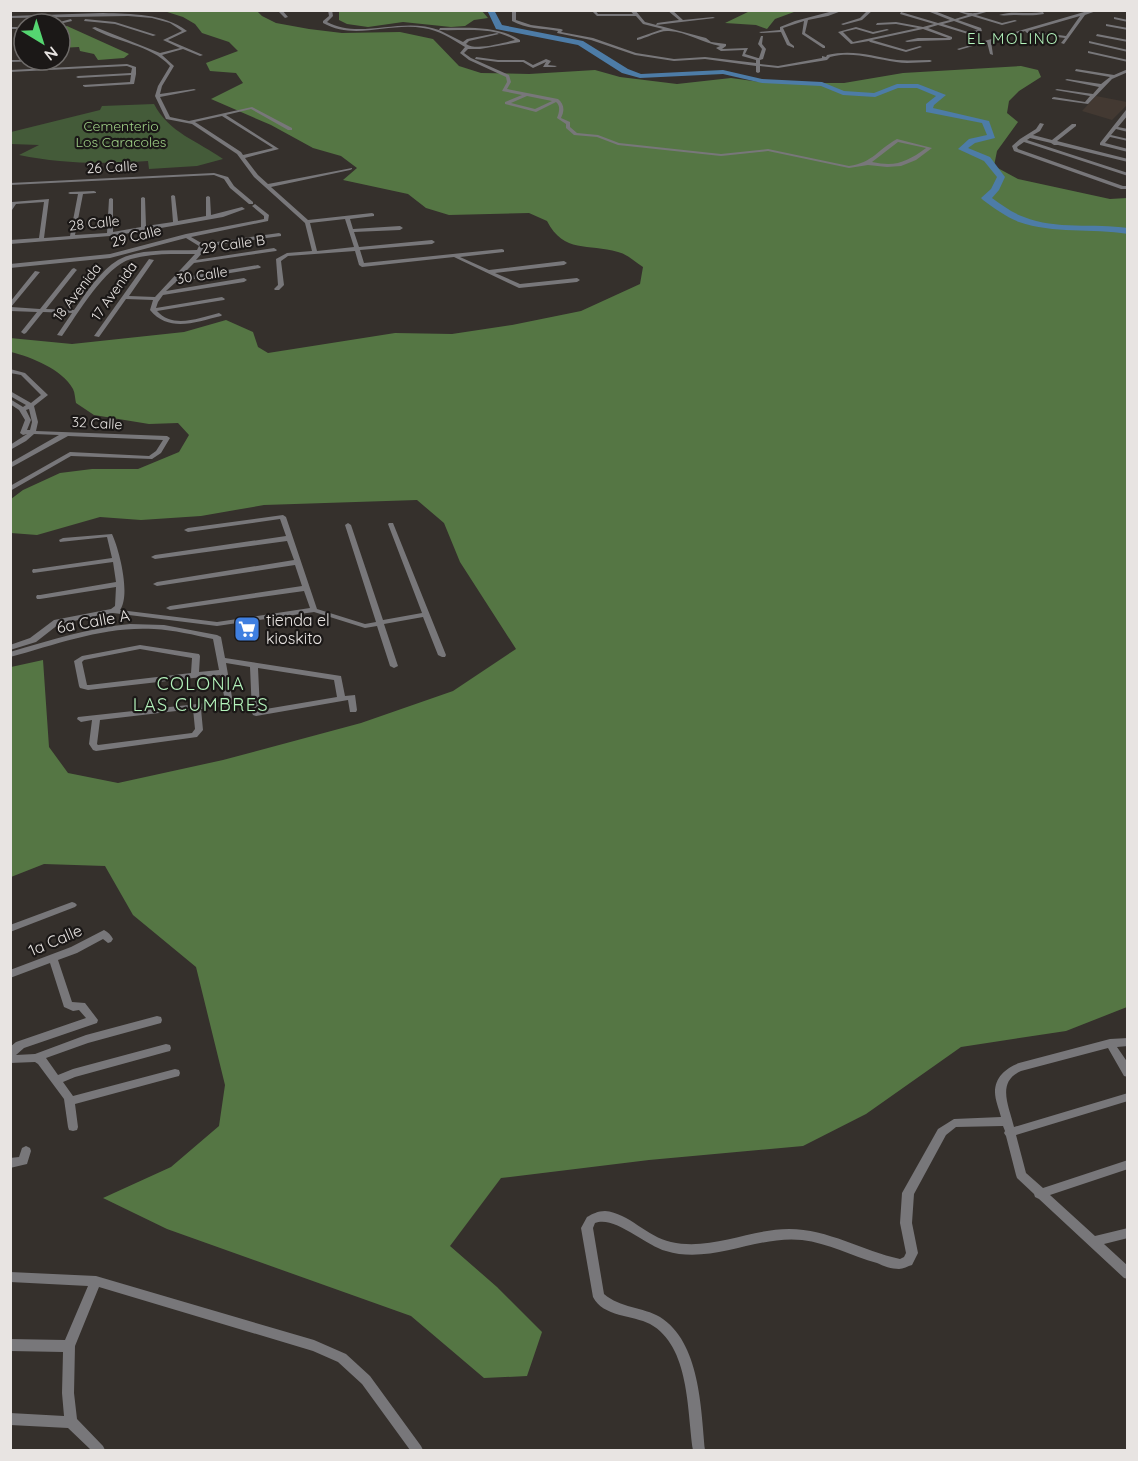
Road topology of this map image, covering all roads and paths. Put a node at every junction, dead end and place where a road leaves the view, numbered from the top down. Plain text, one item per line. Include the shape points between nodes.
1 (279, 10) edge
2 (330, 10) edge
3 (514, 10) edge
4 (632, 10) edge
5 (669, 10) edge
6 (842, 10) edge
7 (871, 10) edge
8 (927, 10) edge
9 (955, 10) edge
10 (991, 10) edge
11 (1037, 10) edge
12 (1097, 10) edge
13 (1012, 12) joint
14 (595, 13) edge
15 (901, 13) dead end
16 (1043, 13) joint
17 (636, 15) junction
18 (1083, 15) junction
19 (72, 16) edge
20 (970, 16) junction
21 (286, 17) dead end
22 (813, 17) junction
23 (713, 18) dead end
24 (1114, 18) dead end
25 (72, 19) edge
26 (75, 19) junction
27 (72, 20) edge
28 (954, 20) junction
29 (682, 21) junction
30 (1128, 21) edge
31 (115, 23) junction
32 (483, 23) dead end
33 (843, 24) dead end
34 (647, 25) junction
35 (938, 25) junction
36 (1107, 25) dead end
37 (924, 28) junction
38 (434, 29) junction
39 (665, 29) junction
40 (1128, 29) edge
41 (484, 30) junction
42 (783, 31) junction
43 (1024, 31) junction
44 (1107, 32) dead end
45 (503, 33) junction
46 (154, 35) dead end
47 (1097, 35) dead end
48 (1128, 36) edge
49 (1067, 37) junction
50 (638, 39) dead end
51 (868, 40) junction
52 (907, 41) joint
53 (988, 41) junction
54 (1128, 41) edge
55 (1090, 42) dead end
56 (463, 44) junction
57 (1063, 44) dead end
58 (793, 46) dead end
59 (824, 47) dead end
60 (920, 47) joint
61 (184, 48) junction
62 (469, 48) junction
63 (959, 49) dead end
64 (1128, 51) edge
65 (1089, 52) dead end
66 (992, 54) dead end
67 (158, 55) junction
68 (201, 55) dead end
69 (464, 55) junction
70 (76, 58) dead end
71 (758, 59) junction
72 (930, 61) dead end
73 (1128, 61) edge
74 (72, 65) edge
75 (759, 65) junction
76 (555, 66) dead end
77 (72, 68) edge
78 (1076, 70) dead end
79 (1128, 70) edge
80 (758, 72) dead end
81 (134, 74) junction
82 (1114, 76) junction
83 (78, 77) dead end
84 (1067, 80) dead end
85 (85, 86) dead end
86 (1102, 86) junction
87 (194, 90) dead end
88 (1057, 90) dead end
89 (527, 94) junction
90 (1093, 95) junction
91 (157, 96) junction
92 (1054, 98) dead end
93 (556, 100) junction
94 (1128, 111) edge
95 (223, 114) junction
96 (190, 122) junction
97 (1042, 124) dead end
98 (1074, 125) dead end
99 (1115, 127) junction
100 (290, 129) dead end
101 (1128, 130) edge
102 (1109, 135) junction
103 (1030, 136) junction
104 (1022, 140) junction
105 (1128, 141) edge
106 (1057, 144) junction
107 (1128, 151) edge
108 (241, 157) junction
109 (1128, 161) edge
110 (867, 163) junction
111 (350, 169) dead end
112 (1128, 175) edge
113 (10, 184) edge
114 (266, 186) junction
115 (1128, 187) edge
116 (94, 192) dead end
117 (70, 193) dead end
118 (81, 193) junction
119 (240, 194) junction
120 (173, 196) dead end
121 (208, 197) dead end
122 (143, 198) dead end
123 (111, 199) dead end
124 (253, 205) junction
125 (241, 208) junction
126 (10, 212) edge
127 (372, 215) dead end
128 (212, 216) junction
129 (265, 216) junction
130 (347, 217) junction
131 (306, 222) junction
132 (176, 224) junction
133 (400, 228) dead end
134 (144, 229) junction
135 (353, 231) junction
136 (110, 234) junction
137 (279, 235) dead end
138 (186, 236) junction
139 (72, 237) junction
140 (40, 240) junction
141 (10, 242) edge
142 (432, 242) dead end
143 (201, 249) junction
144 (356, 249) junction
145 (274, 250) dead end
146 (502, 251) dead end
147 (315, 253) junction
148 (455, 256) junction
149 (151, 260) dead end
150 (195, 262) junction
151 (564, 263) dead end
152 (10, 266) edge
153 (258, 267) dead end
154 (74, 270) dead end
155 (37, 272) dead end
156 (487, 272) junction
157 (176, 279) junction
158 (244, 280) dead end
159 (577, 280) dead end
160 (277, 289) dead end
161 (163, 293) junction
162 (125, 297) junction
163 (157, 299) junction
164 (222, 299) dead end
165 (10, 307) edge
166 (42, 310) junction
167 (153, 310) junction
168 (77, 312) junction
169 (219, 315) dead end
170 (24, 332) dead end
171 (60, 334) dead end
172 (97, 336) dead end
173 (10, 370) edge
174 (10, 393) edge
175 (10, 401) edge
176 (31, 406) junction
177 (22, 409) junction
178 (25, 432) junction
179 (33, 432) junction
180 (66, 433) junction
181 (10, 442) edge
182 (10, 448) edge
183 (10, 466) edge
184 (10, 489) edge
185 (391, 524) dead end
186 (348, 525) dead end
187 (188, 530) dead end
188 (290, 538) junction
189 (63, 540) dead end
190 (155, 557) dead end
191 (117, 559) junction
192 (298, 562) junction
193 (36, 571) dead end
194 (120, 584) junction
195 (157, 584) dead end
196 (307, 588) junction
197 (40, 597) dead end
198 (170, 608) dead end
199 (314, 610) junction
200 (112, 611) junction
201 (426, 614) junction
202 (380, 623) junction
203 (10, 648) edge
204 (10, 655) edge
205 (442, 655) dead end
206 (221, 660) junction
207 (254, 665) junction
208 (394, 666) dead end
209 (222, 672) junction
210 (195, 675) junction
211 (341, 699) junction
212 (197, 707) junction
213 (353, 710) dead end
214 (96, 717) junction
215 (81, 719) dead end
216 (72, 905) dead end
217 (10, 929) edge
218 (108, 939) dead end
219 (54, 958) junction
220 (10, 974) edge
221 (157, 1020) dead end
222 (1128, 1042) edge
223 (1110, 1043) junction
224 (166, 1048) dead end
225 (10, 1054) edge
226 (36, 1058) junction
227 (10, 1059) edge
228 (175, 1073) dead end
229 (1128, 1073) edge
230 (57, 1080) junction
231 (1128, 1097) edge
232 (69, 1101) junction
233 (73, 1127) dead end
234 (1008, 1127) junction
235 (26, 1151) dead end
236 (10, 1163) edge
237 (1128, 1164) edge
238 (1039, 1194) junction
239 (1128, 1233) edge
240 (1093, 1242) junction
241 (1128, 1274) edge
242 (10, 1277) edge
243 (96, 1281) junction
244 (10, 1345) edge
245 (69, 1346) junction
246 (10, 1419) edge
247 (71, 1422) junction
248 (99, 1450) edge
249 (417, 1450) edge
250 (699, 1450) edge

1 - 21 street
2 - 38 street via 331,16 324,22 334,27
3 - 75 street via 514,21 518,24 549,27 635,54
4 - 17 street
5 - 29 street
6 - 22 street
7 - 33 street via 861,19
8 - 28 street
9 - 20 street
10 - 20 street
11 - 16 street
12 - 18 street
13 - 16 street via 1030,16
13 - 20 street via 1001,15 1015,21 1002,24
14 - 17 street
15 - 35 street
17 - 34 street
18 - 43 street
18 - 49 street
19 - 61 street via 135,13 184,28 183,33 165,40
20 - 28 street
22 - 42 street via 798,19 781,28
22 - 59 street via 806,19 803,33
23 - 29 street
24 - 30 street
25 - 26 street
26 - 27 street
26 - 31 street
28 - 35 street
28 - 35 street via 981,30 968,33
29 - 34 street
31 - 46 street
31 - 67 street via 94,28
32 - 41 street
34 - 39 street
35 - 37 street
36 - 40 street
37 - 51 street
37 - 51 street via 891,21 878,24 887,30 873,33 856,28 840,32 852,42
37 - 52 street via 951,38
38 - 41 street
38 - 56 street
39 - 50 street
39 - 71 street via 725,45 718,48 721,50 747,49 742,55
41 - 45 street
42 - 58 street via 788,44
42 - 71 street via 762,35 760,44 764,49
43 - 49 street
43 - 53 street
44 - 48 street
45 - 56 street
45 - 62 street via 519,40
47 - 54 street
49 - 57 street
51 - 60 street via 906,51
52 - 60 street
53 - 63 street
53 - 66 street
55 - 64 street
56 - 62 street
61 - 67 street
61 - 68 street
62 - 69 street via 462,52
65 - 73 street
67 - 91 street via 172,66
69 - 76 street via 524,61 533,67 546,60 549,61 544,66
69 - 89 street via 508,76 504,90
70 - 74 street
71 - 75 street
72 - 75 street via 834,54 792,66
75 - 80 street
77 - 81 street via 131,66
78 - 82 street
79 - 82 street
81 - 83 street
81 - 85 street via 132,83
82 - 86 street
84 - 86 street
86 - 90 street
87 - 91 street
88 - 90 street
89 - 93 street
89 - 93 street via 507,103 536,111
90 - 92 street via 1086,103
91 - 96 street via 168,118
93 - 110 street via 562,108 559,118 574,133 595,135 616,144 721,155 768,150 842,167
94 - 99 street
95 - 96 street
95 - 100 street via 253,108
95 - 108 street via 277,148
96 - 108 street
97 - 103 street
98 - 106 street via 1053,142
99 - 101 street
99 - 102 street
102 - 105 street
102 - 107 street via 1102,144
103 - 104 street
103 - 106 street
104 - 112 street
104 - 115 street via 1014,147 1016,150
106 - 109 street
108 - 114 street
110 - 110 street via 897,140 930,148 906,164
111 - 114 street
113 - 119 street, 26 Calle via 214,174 226,178
114 - 131 street
116 - 118 street
117 - 118 street
118 - 139 street
119 - 124 street
119 - 125 street
120 - 132 street
121 - 128 street
122 - 134 street
123 - 136 street
124 - 125 street, 28 Calle
124 - 129 street
125 - 128 street, 28 Calle
125 - 129 street
126 - 140 street via 14,203 47,200
127 - 130 street
128 - 132 street, 28 Calle
129 - 138 street, 29 Calle
130 - 131 street
130 - 135 street
131 - 147 street
132 - 134 street, 28 Calle
133 - 135 street
134 - 136 street, 28 Calle
135 - 144 street
136 - 139 street, 28 Calle
137 - 143 street
138 - 143 street
138 - 152 street, 29 Calle via 96,258
139 - 140 street, 28 Calle
140 - 141 street, 28 Calle
142 - 144 street
143 - 150 street
143 - 168 street, 18 Avenida via 134,256 114,264
144 - 147 street
144 - 148 street via 362,265
145 - 150 street, 29 Calle B
146 - 148 street
147 - 160 street via 281,257 281,285
148 - 156 street
149 - 162 street, 17 Avenida
150 - 157 street
151 - 156 street
153 - 157 street
154 - 166 street
155 - 165 street
156 - 159 street via 519,286
157 - 161 street
158 - 161 street, 30 Calle
161 - 163 street
162 - 163 street, 30 Calle
162 - 172 street, 17 Avenida
163 - 167 street
164 - 167 street
165 - 166 street
166 - 168 street
166 - 170 street
167 - 169 street via 159,318 173,322
168 - 171 street, 18 Avenida
173 - 176 street via 24,374 45,397
174 - 176 street
175 - 177 street
176 - 177 street
176 - 179 street via 36,419
177 - 178 street via 28,420
178 - 179 street, 32 Calle
178 - 181 street
179 - 180 street, 32 Calle
179 - 182 street
180 - 183 street
180 - 184 street, 32 Calle via 167,438 150,458 70,454
185 - 201 street
186 - 202 street
187 - 188 street via 283,517
188 - 190 street
188 - 192 street
189 - 191 street via 110,535
191 - 193 street
191 - 194 street
192 - 195 street
192 - 196 street
194 - 197 street
194 - 200 street via 119,607
196 - 198 street
196 - 199 street
199 - 200 street via 218,624
199 - 202 street via 365,626
200 - 203 street via 51,624 42,636
201 - 202 street
201 - 205 street
202 - 208 street
204 - 206 street, 6a Calle A via 124,627 150,626 216,637
206 - 207 street
206 - 209 street
207 - 211 street via 338,678
207 - 211 street via 256,712
209 - 210 street
209 - 212 street via 229,703
210 - 210 street via 88,688 83,686 78,661 140,647 196,656
211 - 213 street via 352,698
212 - 214 street
212 - 214 street via 199,730 194,735 96,748
214 - 215 street
216 - 217 street
218 - 219 street, 1a Calle via 104,934
219 - 220 street, 1a Calle
219 - 225 street via 68,1004 81,1006 93,1020 20,1045
221 - 226 street via 86,1039
222 - 223 street
223 - 229 street
223 - 234 street via 1010,1071 1000,1092
224 - 230 street
226 - 227 street
226 - 230 street
228 - 232 street
230 - 232 street
231 - 234 street
232 - 233 street
234 - 238 street via 1021,1175
234 - 250 street via 954,1123 942,1132 910,1185 906,1223 912,1253 908,1261 900,1264 823,1240 789,1234 701,1248 675,1248 647,1238 610,1217 591,1220 587,1228 599,1297 609,1305 658,1323 678,1344 691,1385
235 - 236 street via 23,1161
237 - 238 street
238 - 240 street
239 - 240 street
240 - 241 street
242 - 243 street
243 - 245 street
243 - 249 street via 314,1346 342,1358 366,1380
244 - 245 street
245 - 247 street
246 - 247 street
247 - 248 street

